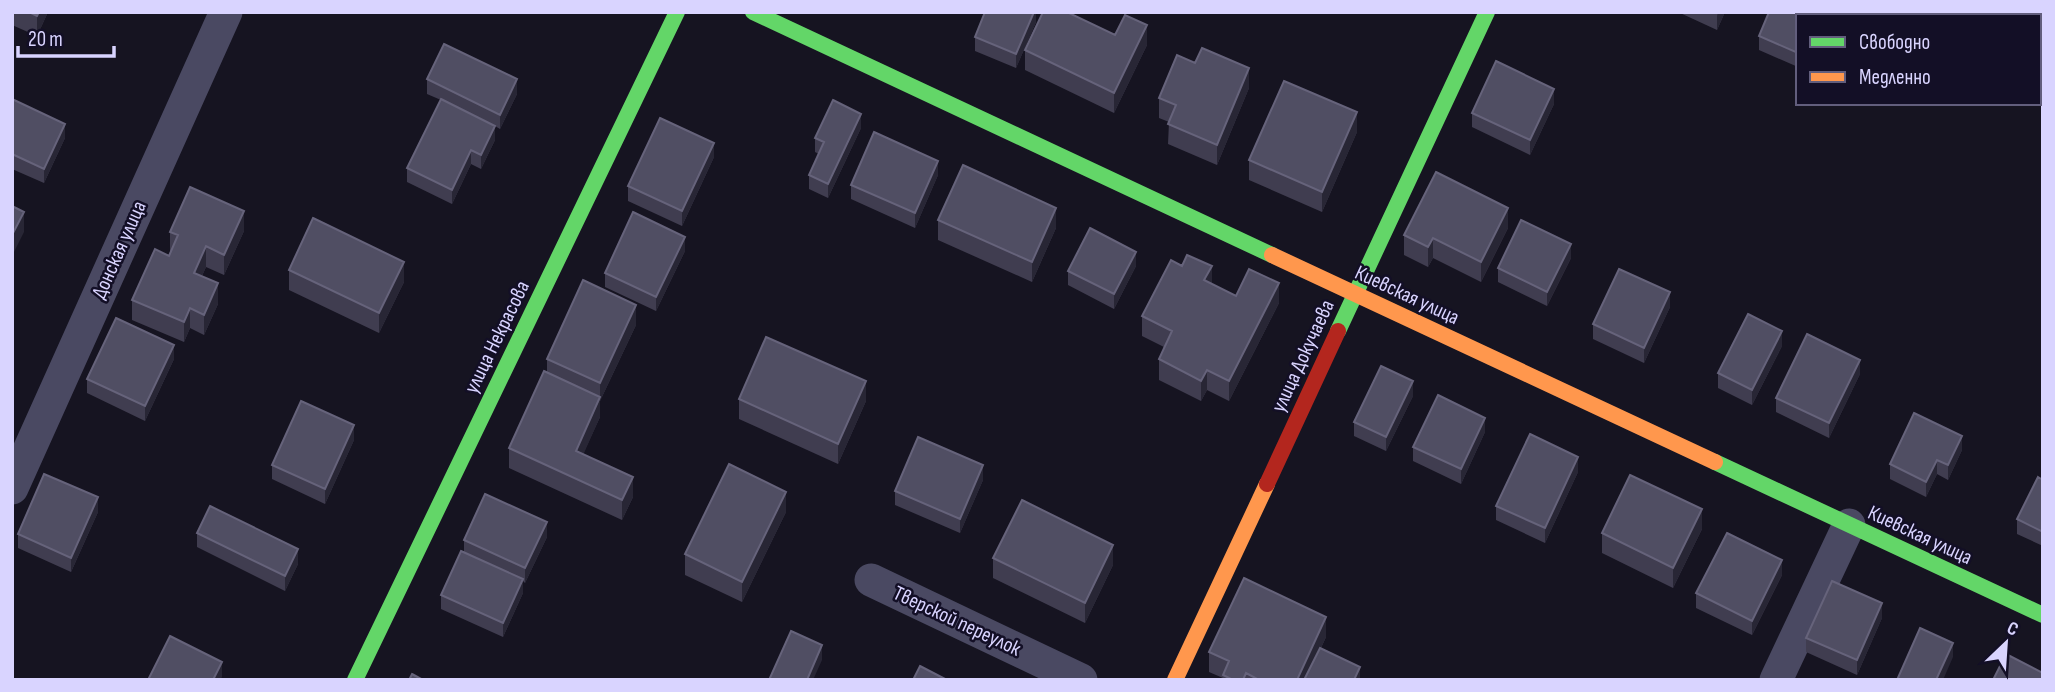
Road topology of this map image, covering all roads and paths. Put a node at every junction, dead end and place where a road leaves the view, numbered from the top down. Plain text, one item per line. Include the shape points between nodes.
1 (226, 12) edge
2 (677, 12) edge
3 (753, 12) edge
4 (1487, 12) edge
5 (1355, 295) junction
6 (12, 488) edge
7 (1849, 525) junction
8 (871, 580) dead end
9 (2043, 615) edge
10 (355, 680) edge
11 (1081, 680) edge
12 (1175, 680) edge
13 (1776, 680) edge

1 - 6 street, Донская улица
2 - 10 street, улица Некрасова
3 - 5 street, Киевская улица
4 - 5 street, улица Докучаева
5 - 7 street, Киевская улица
5 - 12 street, улица Докучаева
7 - 9 street, Киевская улица
7 - 13 street
8 - 11 street, Тверской переулок

